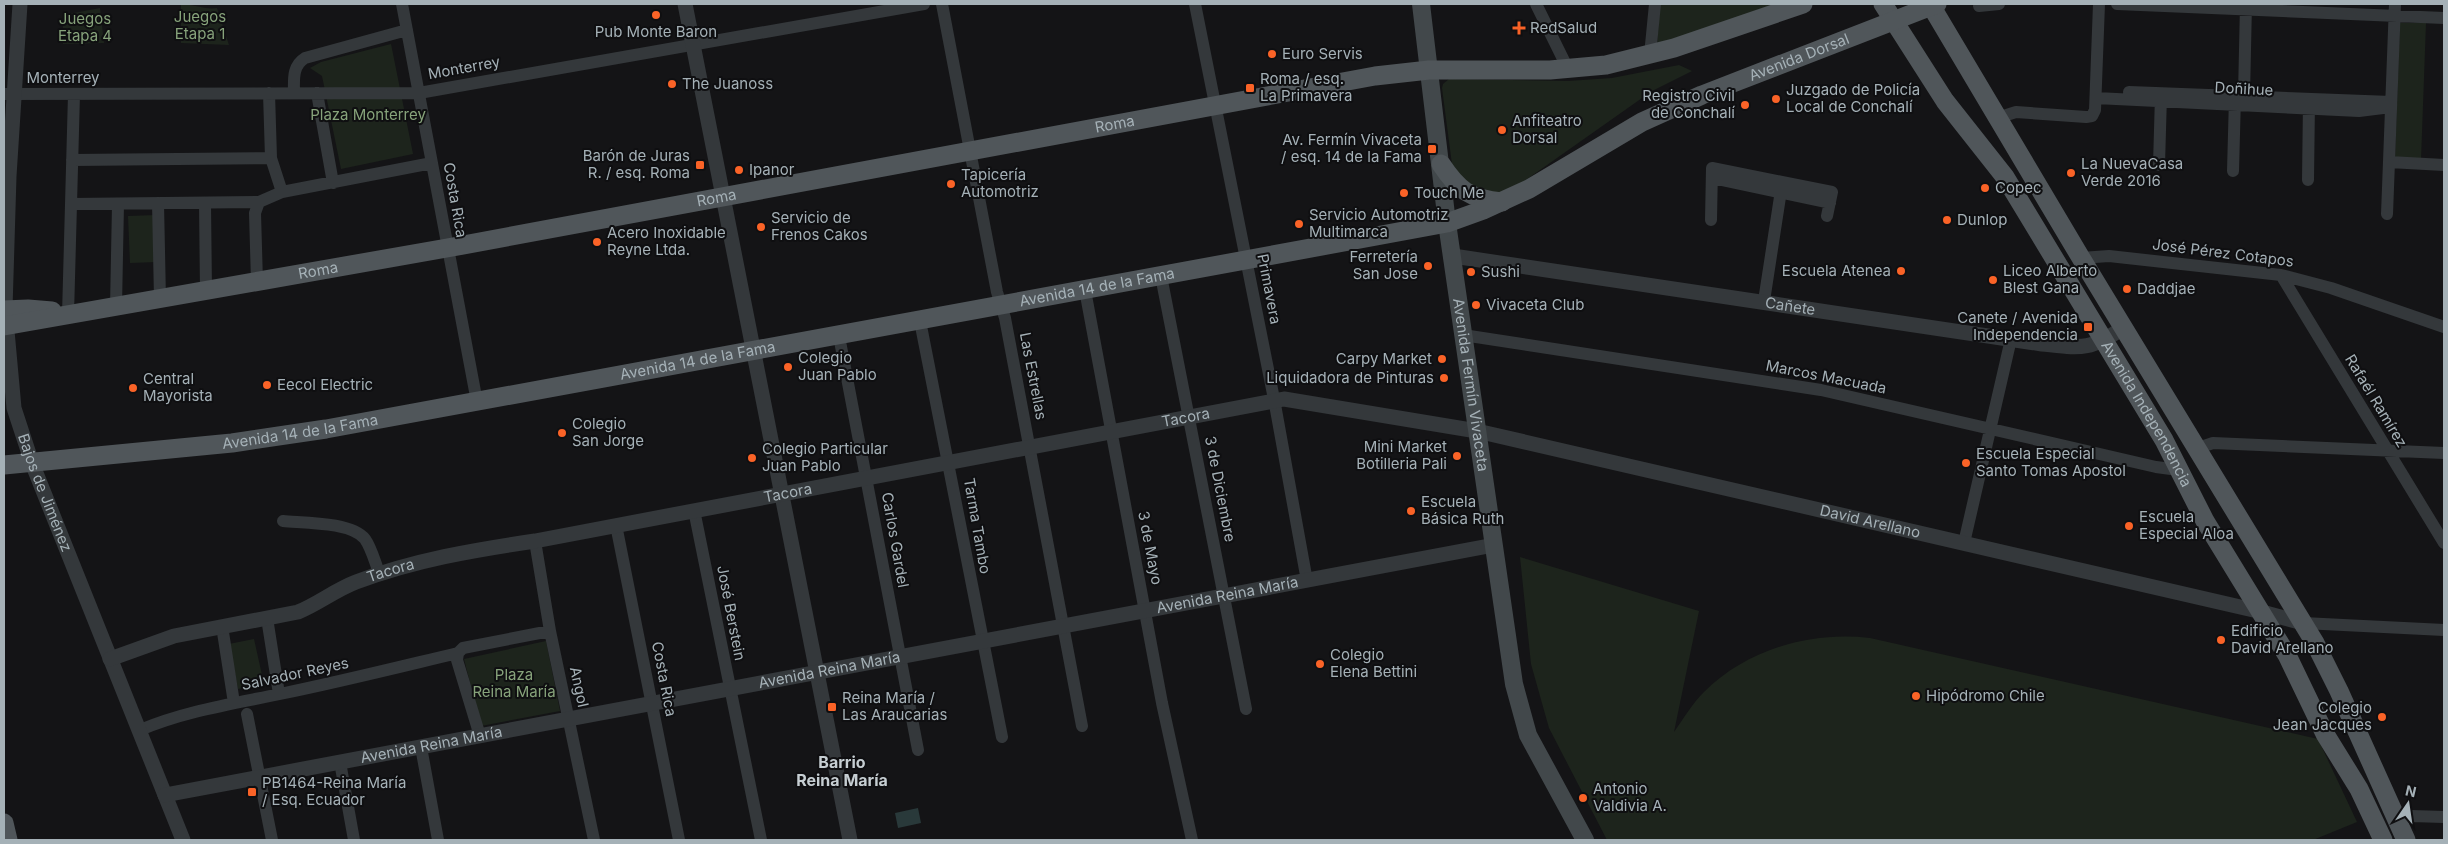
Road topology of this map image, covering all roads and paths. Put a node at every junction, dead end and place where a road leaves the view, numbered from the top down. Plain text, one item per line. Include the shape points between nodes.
1 (20, 4) edge
2 (402, 4) edge
3 (685, 4) edge
4 (924, 4) edge
5 (942, 4) edge
6 (1195, 4) edge
7 (1421, 4) edge
8 (1536, 4) edge
9 (1655, 4) edge
10 (1803, 4) edge
11 (1883, 4) edge
12 (1933, 4) edge
13 (1999, 4) edge
14 (2099, 4) edge
15 (2117, 4) edge
16 (1978, 6) dead end
17 (2246, 6) edge
18 (2394, 10) edge
19 (2444, 18) edge
20 (1894, 21) junction
21 (407, 30) junction
22 (693, 46) junction
23 (1650, 55) junction
24 (1568, 69) junction
25 (1429, 70) junction
26 (419, 92) junction
27 (268, 93) junction
28 (294, 93) junction
29 (318, 93) junction
30 (9, 94) edge
31 (74, 94) junction
32 (2161, 97) junction
33 (2238, 98) junction
34 (2095, 101) junction
35 (2309, 103) junction
36 (2391, 105) junction
37 (1215, 106) junction
38 (1997, 118) junction
39 (970, 152) junction
40 (271, 158) junction
41 (72, 160) junction
42 (2389, 162) junction
43 (432, 163) junction
44 (1441, 164) junction
45 (2159, 165) dead end
46 (2444, 165) edge
47 (2233, 171) dead end
48 (2308, 180) dead end
49 (333, 183) junction
50 (1781, 187) junction
51 (282, 192) junction
52 (722, 197) junction
53 (259, 202) junction
54 (1502, 202) junction
55 (158, 203) junction
56 (206, 203) junction
57 (70, 204) junction
58 (118, 204) junction
59 (2387, 214) dead end
60 (1827, 216) dead end
61 (1711, 220) dead end
62 (1447, 223) junction
63 (447, 248) junction
64 (1453, 256) junction
65 (2081, 258) junction
66 (1246, 260) junction
67 (2282, 275) junction
68 (1161, 276) junction
69 (257, 282) junction
70 (1085, 290) junction
71 (206, 291) junction
72 (160, 299) junction
73 (1764, 302) junction
74 (1001, 306) junction
75 (116, 307) junction
76 (68, 315) junction
77 (4, 318) edge
78 (920, 320) junction
79 (2444, 327) edge
80 (2123, 328) junction
81 (1463, 335) junction
82 (839, 336) junction
83 (2010, 339) junction
84 (2104, 341) junction
85 (753, 352) junction
86 (1274, 399) junction
87 (477, 402) junction
88 (1189, 416) junction
89 (1990, 429) junction
90 (1111, 430) junction
91 (1477, 431) junction
92 (1029, 446) junction
93 (2198, 448) junction
94 (2387, 450) junction
95 (2444, 453) edge
96 (948, 462) junction
97 (32, 463) junction
98 (4, 465) edge
99 (2178, 467) junction
100 (867, 477) junction
101 (781, 494) junction
102 (694, 510) junction
103 (283, 521) dead end
104 (616, 525) junction
105 (535, 541) junction
106 (1964, 543) junction
107 (2444, 543) edge
108 (1494, 546) junction
109 (380, 575) junction
110 (1307, 581) junction
111 (1224, 596) junction
112 (1145, 611) junction
113 (2262, 612) junction
114 (266, 618) junction
115 (2303, 623) junction
116 (222, 626) junction
117 (1064, 626) junction
118 (2444, 630) edge
119 (550, 631) junction
120 (982, 642) junction
121 (458, 653) junction
122 (900, 657) junction
123 (110, 659) junction
124 (816, 673) junction
125 (730, 689) junction
126 (279, 694) junction
127 (234, 703) junction
128 (652, 704) junction
129 (1246, 709) dead end
130 (247, 714) dead end
131 (570, 719) junction
132 (1082, 726) dead end
133 (140, 730) junction
134 (480, 736) junction
135 (1002, 738) dead end
136 (421, 747) junction
137 (918, 750) dead end
138 (340, 762) junction
139 (258, 778) junction
140 (165, 796) junction
141 (2444, 817) edge
142 (2398, 821) junction
143 (4, 822) edge
144 (8, 840) edge
145 (183, 840) edge
146 (272, 840) edge
147 (354, 840) edge
148 (438, 840) edge
149 (594, 840) edge
150 (679, 840) edge
151 (761, 840) edge
152 (850, 840) edge
153 (1192, 840) edge
154 (1585, 840) edge
155 (2383, 840) edge
156 (2406, 840) edge

1 - 30 street, Bajos de Jiménez
2 - 21 street, Costa Rica
3 - 22 street
4 - 22 street, Monterrey
5 - 39 street, Las Estrellas
6 - 37 street, Primavera
7 - 25 main road, Avenida Fermín Vivaceta
8 - 24 street
9 - 23 street
10 - 23 main road
11 - 20 main road, Avenida Independencia
12 - 20 main road, Avenida Dorsal
12 - 38 main road, Avenida Independencia
13 - 16 street
14 - 34 street
15 - 17 street
17 - 18 street
17 - 33 street
18 - 19 street
18 - 36 street
20 - 54 main road, Avenida Dorsal via 1702,95 1642,122
20 - 84 main road, Avenida Independencia via 1945,101 2005,177
21 - 26 street, Costa Rica
21 - 28 street via 305,58 295,71
22 - 26 street, Monterrey
22 - 52 street
23 - 24 main road
24 - 25 main road
25 - 37 main road, Roma via 1346,81
25 - 44 main road, Avenida Fermín Vivaceta
26 - 29 street, Monterrey
26 - 43 street, Costa Rica
27 - 28 street, Monterrey
27 - 31 street, Monterrey
27 - 40 street
28 - 29 street, Monterrey
29 - 49 street
30 - 31 street, Monterrey
30 - 77 street, Bajos de Jiménez
31 - 41 street
32 - 33 street, Doñihue
32 - 34 street, Doñihue
32 - 45 street
33 - 35 street, Doñihue
33 - 47 street
34 - 38 street, Doñihue via 2092,116 2016,112
35 - 36 street, Doñihue
35 - 48 street
36 - 42 street
37 - 39 main road, Roma
37 - 66 street, Primavera
38 - 65 main road, Avenida Independencia
39 - 52 main road, Roma
39 - 74 street, Las Estrellas
40 - 41 street
40 - 51 street
41 - 57 street
42 - 46 street
42 - 59 street
43 - 49 street
43 - 63 street, Costa Rica
44 - 54 main road via 1464,191 1477,198
44 - 62 main road, Avenida Fermín Vivaceta
49 - 51 street
50 - 60 street via 1832,192
50 - 61 street via 1712,168
50 - 73 street
51 - 53 street
52 - 63 main road, Roma
52 - 85 street
53 - 56 street
53 - 69 street via 255,212
54 - 62 main road, Avenida Dorsal
55 - 56 street
55 - 58 street
55 - 72 street
56 - 71 street
57 - 58 street
57 - 76 street
58 - 75 street
62 - 64 main road, Avenida Fermín Vivaceta
62 - 66 main road, Avenida 14 de la Fama
63 - 69 main road, Roma
63 - 87 street, Costa Rica
64 - 73 street, Cañete
64 - 81 main road, Avenida Fermín Vivaceta
65 - 67 street, José Pérez Cotapos via 2109,256
65 - 80 main road, Avenida Independencia
66 - 68 main road, Avenida 14 de la Fama
66 - 86 street, Primavera
67 - 79 street, José Pérez Cotapos via 2331,288
67 - 94 street, Rafaél Ramírez
68 - 70 main road, Avenida 14 de la Fama
68 - 88 street, 3 de Diciembre
69 - 71 main road, Roma
70 - 74 main road, Avenida 14 de la Fama
70 - 90 street, 3 de Mayo
71 - 72 main road, Roma
72 - 75 main road, Roma
73 - 83 street, Cañete
74 - 78 main road, Avenida 14 de la Fama
74 - 92 street, Las Estrellas
75 - 76 main road, Roma
76 - 77 main road, Roma
77 - 97 street, Bajos de Jiménez via 14,408
78 - 82 main road, Avenida 14 de la Fama
78 - 96 street, Tarma Tambo
80 - 84 street, Cañete
80 - 93 main road, Avenida Independencia
81 - 89 street, Marcos Macuada via 1821,390
81 - 91 main road, Avenida Fermín Vivaceta
82 - 85 main road, Avenida 14 de la Fama
82 - 100 street, Carlos Gardel
83 - 84 street, Cañete via 2083,346
83 - 89 street
84 - 99 main road, Avenida Independencia
85 - 87 main road, Avenida 14 de la Fama
85 - 101 street
86 - 88 street, Tacora
86 - 91 street, Tacora via 1296,399
86 - 110 street, Primavera
87 - 97 main road, Avenida 14 de la Fama via 232,443
88 - 90 street, Tacora
88 - 111 street, 3 de Diciembre
89 - 99 street, Marcos Macuada via 2163,469
89 - 106 street
90 - 92 street, Tacora
90 - 112 street, 3 de Mayo
91 - 106 street, David Arellano
91 - 108 main road, Avenida Fermín Vivaceta
92 - 96 street, Tacora
92 - 117 street, Las Estrellas
93 - 94 street via 2213,443
93 - 115 main road, Avenida Independencia
94 - 95 street
94 - 107 street, Rafaél Ramírez
96 - 100 street, Tacora
96 - 120 street, Tarma Tambo
97 - 98 main road, Avenida 14 de la Fama
97 - 123 street, Bajos de Jiménez
99 - 113 main road, Avenida Independencia via 2205,521
100 - 101 street, Tacora
100 - 122 street, Carlos Gardel
101 - 102 street, Tacora
101 - 124 street
102 - 104 street, Tacora
102 - 125 street, José Berstein
103 - 109 street via 343,527 357,532 367,542
104 - 105 street, Tacora
104 - 128 street, Costa Rica
105 - 109 street, Tacora via 432,558
105 - 119 street, Angol
106 - 113 street, David Arellano
108 - 110 street, Avenida Reina María
108 - 154 main road, Avenida Fermín Vivaceta via 1514,684 1523,719 1533,745
109 - 114 street, Tacora via 355,582 308,608
110 - 111 street, Avenida Reina María
111 - 112 street, Avenida Reina María
111 - 129 street, 3 de Diciembre
112 - 117 street, Avenida Reina María
112 - 153 street, 3 de Mayo
113 - 115 street, David Arellano
113 - 155 main road, Avenida Independencia via 2287,655 2331,746 2359,788
114 - 116 street, Tacora
114 - 126 street
115 - 118 street
115 - 142 main road, Avenida Independencia via 2339,691
116 - 123 street, Tacora via 154,642
116 - 127 street
117 - 120 street, Avenida Reina María
117 - 132 street, Las Estrellas
119 - 121 street, Salvador Reyes via 463,648
119 - 131 street, Angol
120 - 122 street, Avenida Reina María
120 - 135 street, Tarma Tambo
121 - 126 street, Salvador Reyes
121 - 134 street via 457,660
122 - 124 street, Avenida Reina María
122 - 137 street, Carlos Gardel
123 - 133 street, Bajos de Jiménez
124 - 125 street, Avenida Reina María
124 - 152 street
125 - 128 street, Avenida Reina María
125 - 151 street, José Berstein
126 - 127 street, Salvador Reyes
127 - 133 street, Salvador Reyes via 190,712
128 - 131 street, Avenida Reina María
128 - 150 street, Costa Rica
130 - 139 street
131 - 134 street, Avenida Reina María
131 - 149 street, Angol
133 - 140 street, Bajos de Jiménez
134 - 136 street, Avenida Reina María
136 - 138 street, Avenida Reina María
136 - 148 street
138 - 139 street, Avenida Reina María
138 - 147 street
139 - 140 street, Avenida Reina María
139 - 146 street
140 - 145 street, Bajos de Jiménez
141 - 142 street via 2411,816
142 - 156 main road, Avenida Independencia
143 - 144 main road

